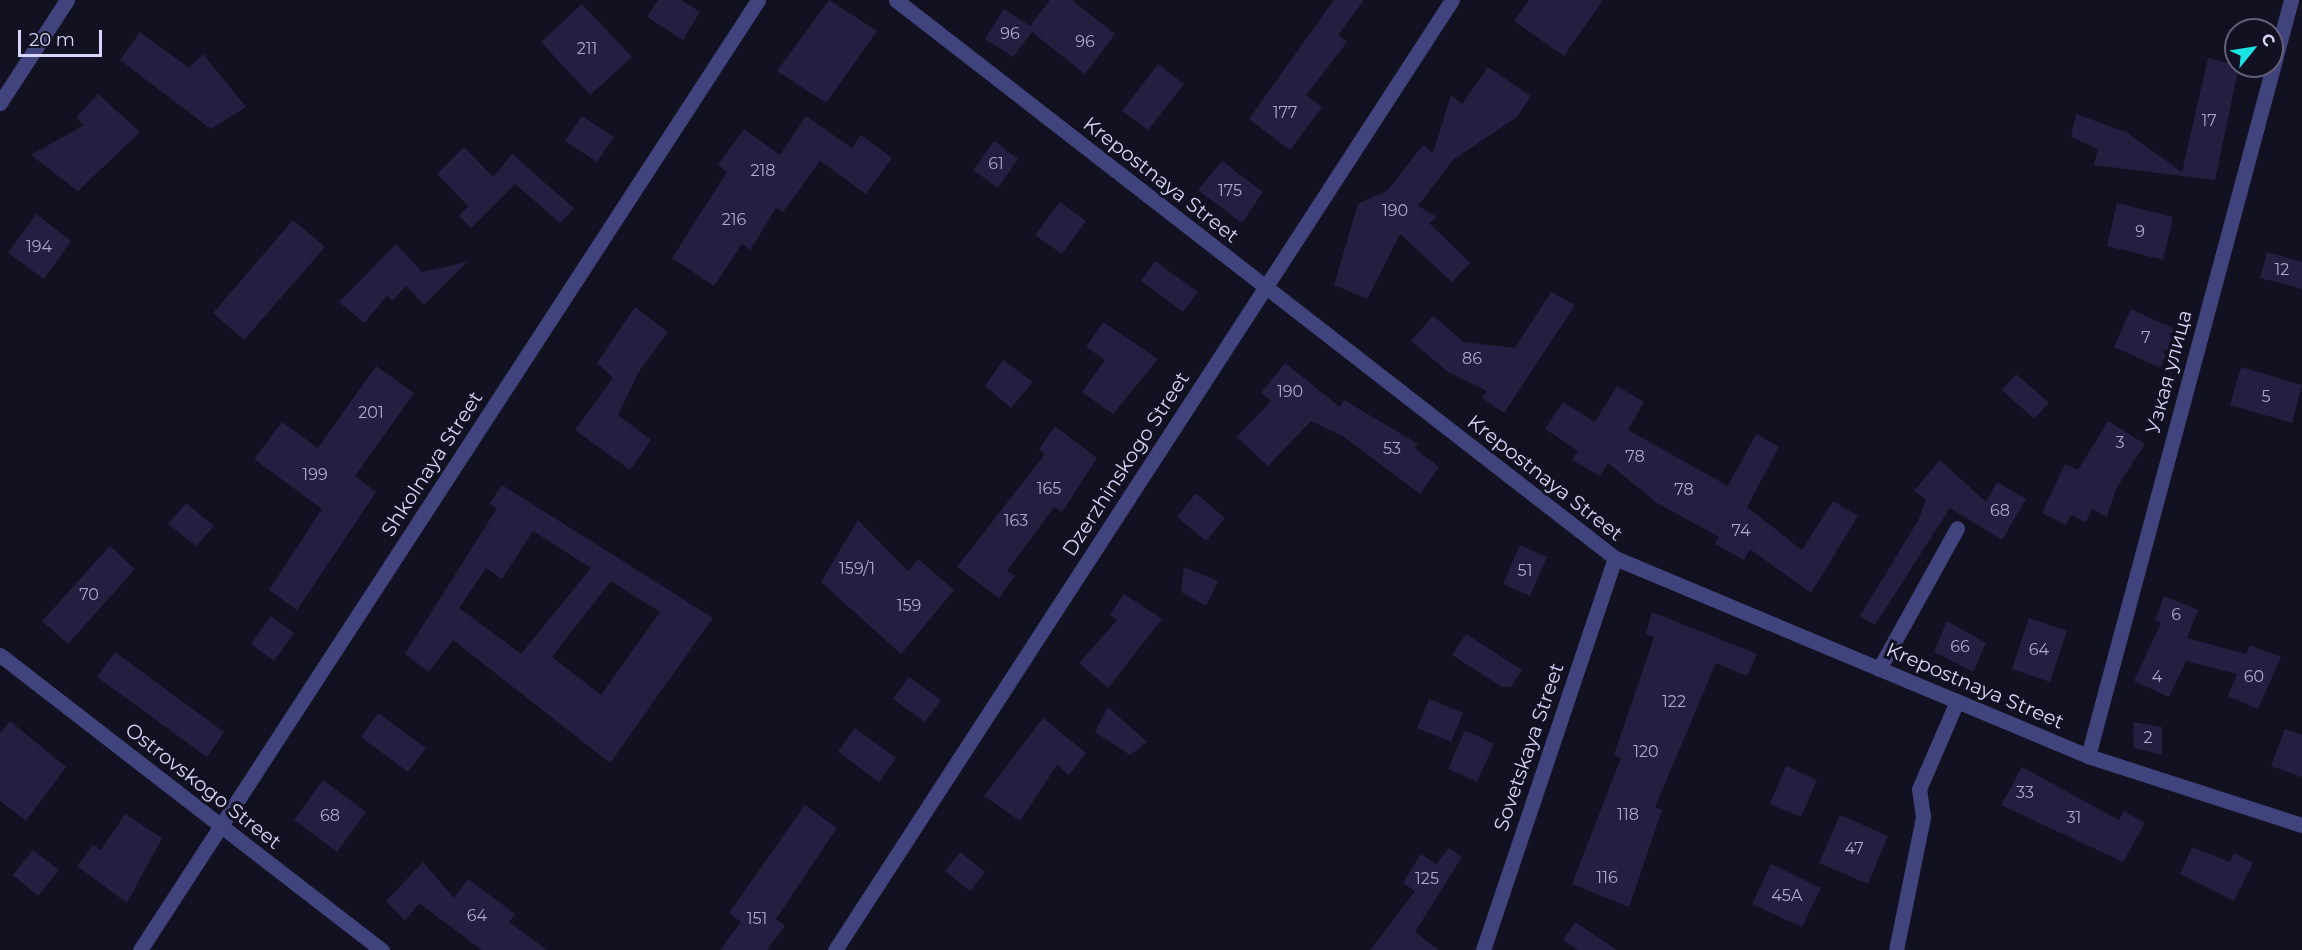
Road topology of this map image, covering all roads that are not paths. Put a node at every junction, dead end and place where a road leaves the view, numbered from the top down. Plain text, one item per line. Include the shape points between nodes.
1 (67, 0) edge
2 (758, 0) edge
3 (896, 0) edge
4 (1452, 0) edge
5 (2291, 0) edge
6 (0, 103) edge
7 (1266, 288) junction
8 (1957, 528) dead end
9 (1615, 558) junction
10 (0, 655) edge
11 (1879, 669) junction
12 (1957, 701) junction
13 (2088, 756) junction
14 (2302, 825) edge
15 (222, 828) junction
16 (140, 950) edge
17 (382, 950) edge
18 (835, 950) edge
19 (1483, 950) edge
20 (1896, 950) edge

1 - 6 street
2 - 15 street, Shkolnaya Street
3 - 7 street, Krepostnaya Street
4 - 7 street, Dzerzhinskogo Street
5 - 13 street, Узкая улица
7 - 9 street, Krepostnaya Street
7 - 18 street, Dzerzhinskogo Street
8 - 11 street
9 - 11 street, Krepostnaya Street
9 - 19 street, Sovetskaya Street
10 - 15 street, Ostrovskogo Street
11 - 12 street, Krepostnaya Street
12 - 13 street, Krepostnaya Street
12 - 20 street via 1919,789 1923,817
13 - 14 street, Krepostnaya Street
15 - 16 street, Shkolnaya Street
15 - 17 street, Ostrovskogo Street

